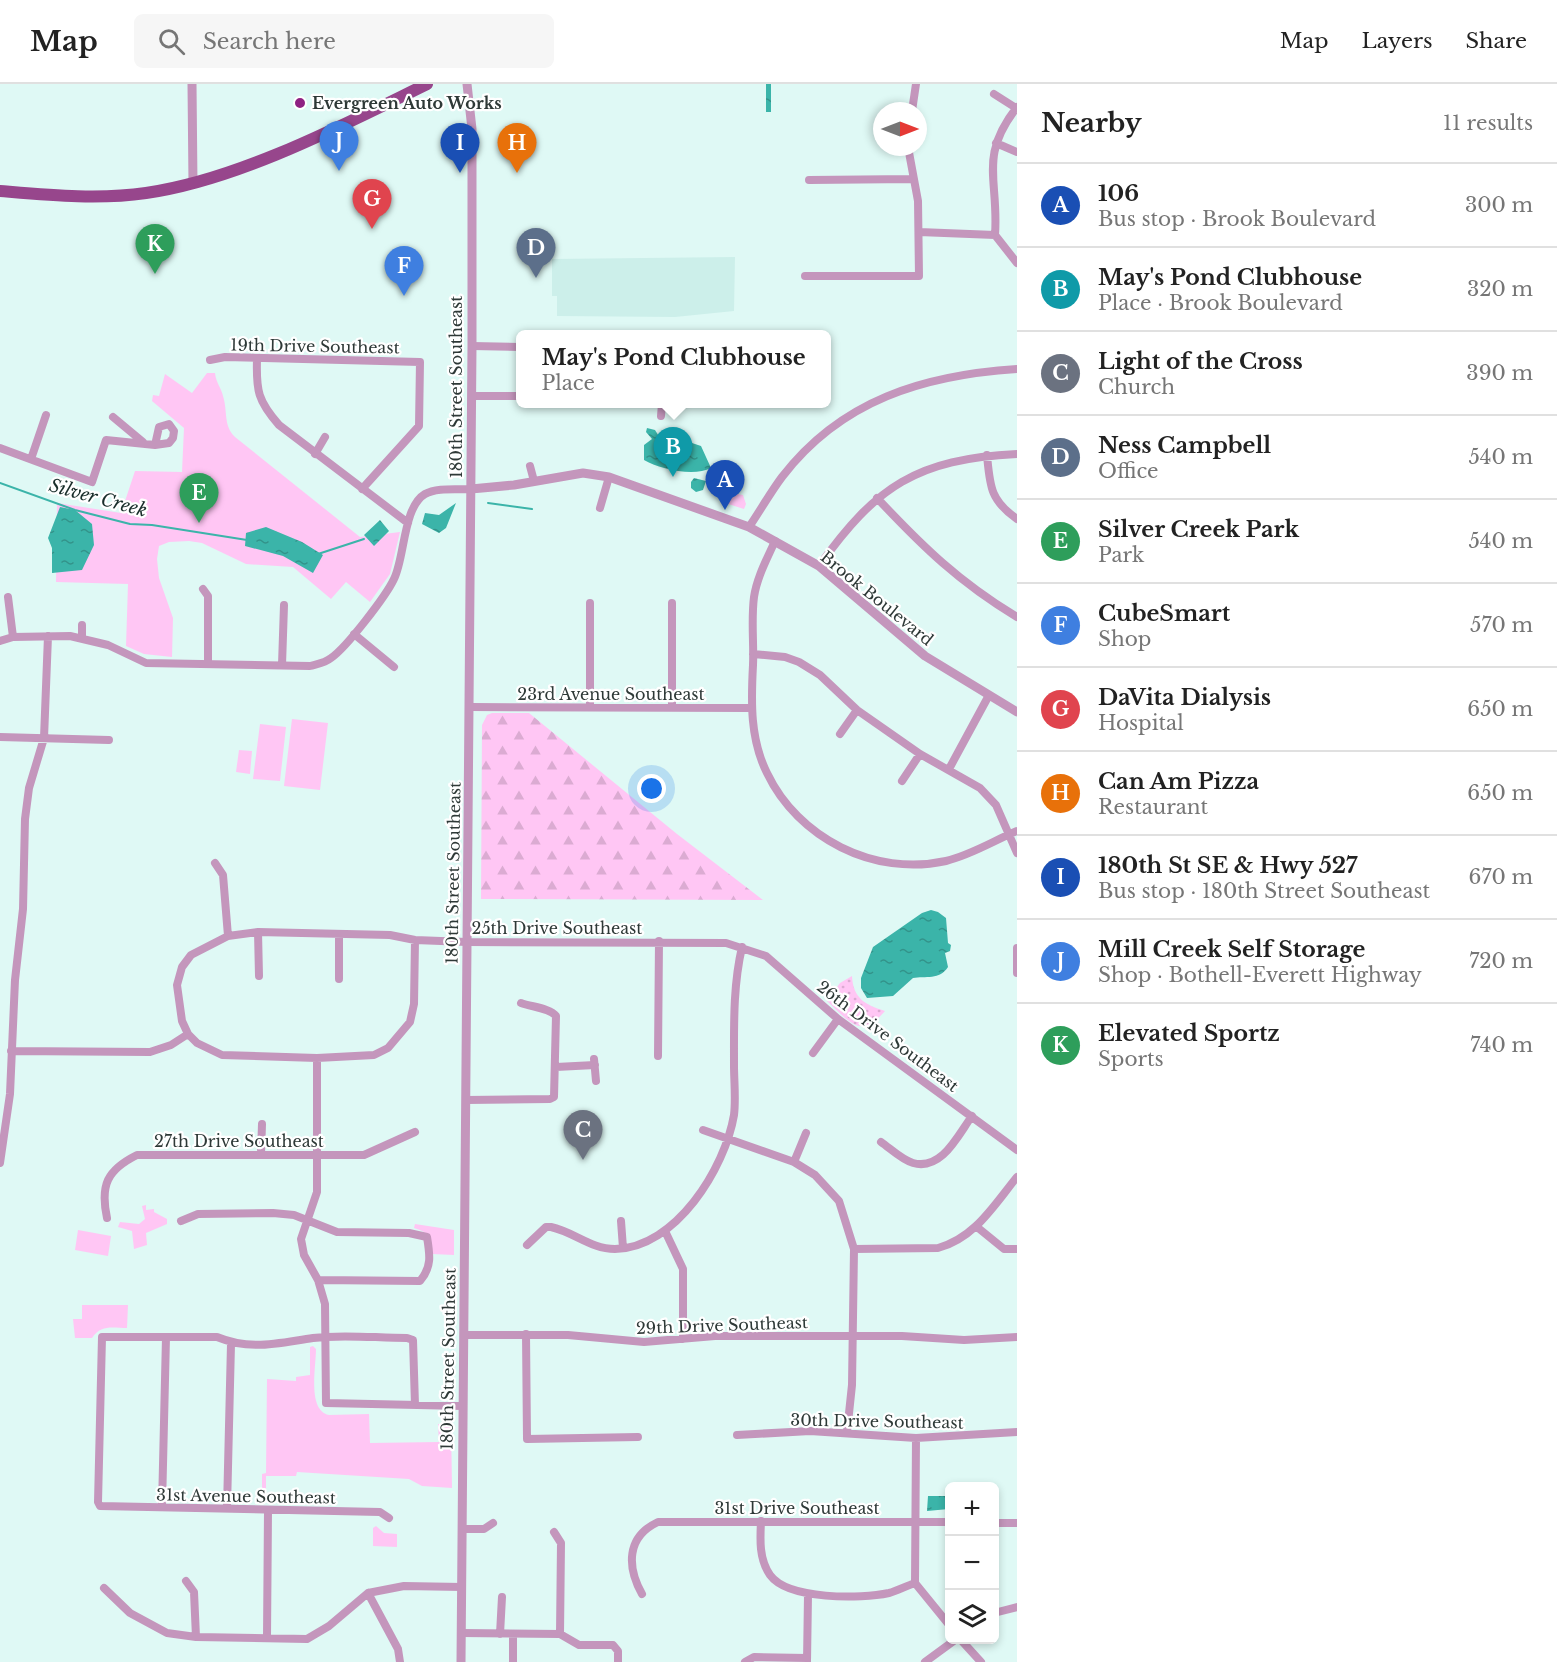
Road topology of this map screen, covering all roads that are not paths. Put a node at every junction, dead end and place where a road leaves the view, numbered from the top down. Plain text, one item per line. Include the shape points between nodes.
1 (192, 84) edge
2 (427, 84) edge
3 (467, 84) edge
4 (916, 84) edge
5 (994, 94) dead end
6 (913, 102) edge
7 (1016, 107) edge
8 (996, 143) junction
9 (1017, 152) edge
10 (909, 156) edge
11 (913, 179) junction
12 (809, 180) dead end
13 (193, 184) junction
14 (0, 191) edge
15 (919, 232) junction
16 (995, 235) junction
17 (1017, 263) edge
18 (805, 276) dead end
19 (472, 346) junction
20 (516, 347) edge
21 (257, 359) junction
22 (210, 360) dead end
23 (1017, 369) edge
24 (472, 396) junction
25 (516, 396) edge
26 (662, 408) edge
27 (46, 415) dead end
28 (661, 416) dead end
29 (113, 417) dead end
30 (325, 437) dead end
31 (143, 442) junction
32 (155, 445) dead end
33 (0, 448) edge
34 (315, 454) junction
35 (1017, 454) edge
36 (987, 455) junction
37 (31, 459) junction
38 (530, 466) dead end
39 (609, 477) junction
40 (534, 481) junction
41 (362, 489) junction
42 (471, 489) junction
43 (877, 498) junction
44 (600, 508) dead end
45 (1017, 519) edge
46 (408, 523) junction
47 (749, 527) junction
48 (775, 542) junction
49 (819, 566) junction
50 (203, 589) dead end
51 (8, 597) dead end
52 (590, 603) dead end
53 (672, 603) dead end
54 (284, 605) dead end
55 (1017, 617) edge
56 (82, 625) dead end
57 (354, 634) junction
58 (48, 636) junction
59 (13, 637) junction
60 (82, 638) junction
61 (0, 641) edge
62 (753, 654) junction
63 (208, 664) junction
64 (282, 665) junction
65 (394, 667) dead end
66 (988, 697) junction
67 (590, 706) junction
68 (672, 706) junction
69 (471, 707) junction
70 (751, 708) junction
71 (857, 710) junction
72 (1017, 712) edge
73 (840, 734) dead end
74 (0, 737) edge
75 (44, 738) junction
76 (109, 740) dead end
77 (920, 754) junction
78 (949, 769) junction
79 (903, 781) dead end
80 (1014, 832) edge
81 (1017, 853) edge
82 (215, 863) dead end
83 (258, 932) junction
84 (339, 935) junction
85 (228, 936) junction
86 (415, 940) junction
87 (659, 941) junction
88 (467, 942) junction
89 (742, 947) junction
90 (1017, 948) edge
91 (1017, 973) edge
92 (259, 976) dead end
93 (339, 979) dead end
94 (521, 1003) dead end
95 (838, 1020) junction
96 (188, 1034) junction
97 (11, 1051) junction
98 (813, 1053) dead end
99 (658, 1056) dead end
100 (317, 1058) junction
101 (556, 1067) junction
102 (596, 1081) dead end
103 (466, 1100) junction
104 (972, 1116) junction
105 (262, 1124) dead end
106 (703, 1130) dead end
107 (416, 1132) dead end
108 (806, 1133) dead end
109 (729, 1140) junction
110 (881, 1142) dead end
111 (1017, 1150) edge
112 (261, 1154) junction
113 (316, 1155) junction
114 (794, 1162) junction
115 (0, 1163) edge
116 (1017, 1176) edge
117 (107, 1218) dead end
118 (305, 1220) junction
119 (181, 1221) dead end
120 (621, 1221) dead end
121 (977, 1227) junction
122 (666, 1231) junction
123 (527, 1245) dead end
124 (623, 1248) junction
125 (854, 1249) junction
126 (1017, 1249) edge
127 (318, 1280) junction
128 (526, 1334) junction
129 (464, 1335) junction
130 (166, 1336) junction
131 (852, 1336) junction
132 (1017, 1337) edge
133 (325, 1338) junction
134 (683, 1339) junction
135 (231, 1344) junction
136 (415, 1405) junction
137 (463, 1406) junction
138 (847, 1432) junction
139 (1017, 1432) edge
140 (737, 1435) dead end
141 (638, 1437) dead end
142 (916, 1438) junction
143 (162, 1507) junction
144 (227, 1508) junction
145 (268, 1511) junction
146 (389, 1518) dead end
147 (760, 1521) junction
148 (914, 1522) junction
149 (945, 1522) edge
150 (493, 1523) dead end
151 (999, 1523) edge
152 (1017, 1523) edge
153 (462, 1529) junction
154 (554, 1532) dead end
155 (186, 1581) dead end
156 (915, 1583) junction
157 (462, 1587) junction
158 (104, 1588) dead end
159 (368, 1593) junction
160 (642, 1594) dead end
161 (808, 1595) junction
162 (502, 1597) dead end
163 (1017, 1607) edge
164 (999, 1612) edge
165 (945, 1620) edge
166 (462, 1633) junction
167 (500, 1634) junction
168 (513, 1634) junction
169 (560, 1634) junction
170 (196, 1637) junction
171 (267, 1638) junction
172 (950, 1644) edge
173 (965, 1644) edge
174 (807, 1660) edge
175 (746, 1661) edge
176 (400, 1662) edge
177 (461, 1662) edge
178 (513, 1662) edge
179 (618, 1662) edge
180 (925, 1662) edge
181 (981, 1662) edge

1 - 13 street
2 - 13 main road via 254,163
3 - 19 street, 180th Street Southeast via 472,129
4 - 6 street
5 - 7 street
7 - 8 street
8 - 9 street
8 - 16 street via 991,172 997,209
10 - 11 street
11 - 12 street
11 - 15 street
13 - 14 main road via 121,195
15 - 16 street
15 - 18 street via 919,276
16 - 17 street
19 - 20 street
19 - 24 street, 180th Street Southeast
21 - 22 street, 19th Drive Southeast
21 - 34 street via 256,387 263,406 279,425
21 - 41 street, 19th Drive Southeast via 420,362 419,426
23 - 47 street via 934,379 860,409 803,453
24 - 25 street
24 - 42 street, 180th Street Southeast
26 - 28 street
27 - 37 street
29 - 31 street
30 - 34 street
31 - 32 street
31 - 37 street via 106,440 92,482
33 - 37 street
34 - 41 street
35 - 36 street
36 - 43 street via 954,460 926,470
36 - 45 street via 991,490 998,503
38 - 40 street
39 - 40 street, Brook Boulevard via 583,473
39 - 44 street
39 - 47 street, Brook Boulevard
40 - 42 street, Brook Boulevard
41 - 46 street
42 - 46 street via 425,494
42 - 69 street, 180th Street Southeast
43 - 49 street via 843,531
43 - 55 street via 928,552 983,596
46 - 57 street via 394,580
47 - 48 street, Brook Boulevard
48 - 49 street, Brook Boulevard
48 - 62 street via 754,596
49 - 66 street, Brook Boulevard via 924,656
50 - 63 street via 208,596
51 - 59 street
52 - 67 street
53 - 68 street
54 - 64 street
56 - 60 street
57 - 64 street via 332,658 321,663
57 - 65 street
58 - 59 street
58 - 60 street
58 - 75 street
59 - 61 street
60 - 63 street via 146,663
62 - 70 street
62 - 71 street via 799,662 820,675
63 - 64 street
66 - 72 street, Brook Boulevard
66 - 78 street
67 - 68 street, 23rd Avenue Southeast
67 - 69 street, 23rd Avenue Southeast
68 - 70 street, 23rd Avenue Southeast
69 - 88 street, 180th Street Southeast
70 - 80 street via 766,772 790,810 811,829 850,853 901,864 945,861
71 - 73 street
71 - 77 street
74 - 75 street
75 - 76 street
75 - 97 street via 29,788
77 - 78 street
77 - 79 street
78 - 80 street via 980,788
80 - 81 street
82 - 85 street via 223,875
83 - 84 street, 25th Drive Southeast
83 - 85 street, 25th Drive Southeast
83 - 92 street
84 - 86 street, 25th Drive Southeast via 390,935
84 - 93 street
85 - 96 street, 25th Drive Southeast via 191,955 182,967 177,985 178,1005
86 - 88 street, 25th Drive Southeast
86 - 100 street via 414,1004 410,1022 396,1040 374,1055
87 - 88 street, 25th Drive Southeast
87 - 89 street, 25th Drive Southeast
87 - 99 street
88 - 103 street, 180th Street Southeast
89 - 95 street, 26th Drive Southeast via 766,956
89 - 109 street via 734,998 734,1112
90 - 91 street
94 - 101 street via 556,1016
95 - 98 street
95 - 104 street, 26th Drive Southeast
96 - 97 street via 150,1053
96 - 100 street via 222,1055
97 - 115 street via 10,1094
100 - 113 street
101 - 102 street via 595,1062
101 - 103 street via 556,1092 550,1099
103 - 129 street, 180th Street Southeast
104 - 110 street via 944,1154 934,1161 912,1162
104 - 111 street, 26th Drive Southeast
105 - 112 street
106 - 109 street
107 - 113 street, 27th Drive Southeast via 364,1155
108 - 114 street
109 - 114 street
109 - 122 street via 687,1211
112 - 113 street, 27th Drive Southeast
112 - 117 street, 27th Drive Southeast via 137,1155 125,1161 107,1181 103,1197
113 - 118 street via 317,1192
114 - 125 street via 815,1175 839,1202
116 - 121 street
118 - 119 street via 294,1215 198,1214
118 - 127 street via 301,1239 304,1255
118 - 127 street via 337,1232 427,1237 429,1271 420,1281
120 - 124 street
121 - 125 street via 962,1240 939,1248
121 - 126 street via 1004,1249
122 - 124 street
122 - 134 street via 683,1269
123 - 124 street via 551,1227 602,1248
125 - 131 street
127 - 133 street via 325,1304
128 - 129 street, 29th Drive Southeast
128 - 134 street, 29th Drive Southeast via 644,1342
128 - 141 street via 527,1439
129 - 137 street, 180th Street Southeast
130 - 135 street via 217,1337
130 - 143 street
130 - 143 street, 31st Avenue Southeast via 102,1337 98,1502 100,1506
131 - 132 street, 29th Drive Southeast via 964,1340
131 - 134 street, 29th Drive Southeast
131 - 138 street
133 - 135 street via 281,1345
133 - 136 street via 413,1340
133 - 136 street via 326,1403
135 - 144 street
136 - 137 street
137 - 153 street, 180th Street Southeast
138 - 140 street, 30th Drive Southeast
138 - 142 street, 30th Drive Southeast
139 - 142 street, 30th Drive Southeast
142 - 148 street
143 - 144 street, 31st Avenue Southeast
144 - 145 street, 31st Avenue Southeast
145 - 146 street, 31st Avenue Southeast via 380,1512
145 - 171 street
147 - 148 street, 31st Drive Southeast
147 - 160 street, 31st Drive Southeast via 670,1520 645,1528 633,1549 633,1577
147 - 161 street via 760,1546 771,1576 791,1590
148 - 149 street, 31st Drive Southeast
148 - 156 street
150 - 153 street via 484,1529
151 - 152 street
153 - 157 street, 180th Street Southeast
154 - 169 street via 561,1543
155 - 170 street via 194,1592
156 - 161 street via 889,1593
156 - 165 street
157 - 159 street via 404,1586
157 - 166 street, 180th Street Southeast
158 - 170 street via 130,1613 167,1633
159 - 171 street via 307,1639
159 - 176 street via 398,1649
161 - 174 street
162 - 167 street
163 - 164 street
166 - 167 street
166 - 177 street, 180th Street Southeast
167 - 168 street
168 - 169 street
168 - 178 street
169 - 179 street via 579,1645 613,1645 618,1651
170 - 171 street
172 - 180 street
173 - 181 street
174 - 175 street via 754,1657

